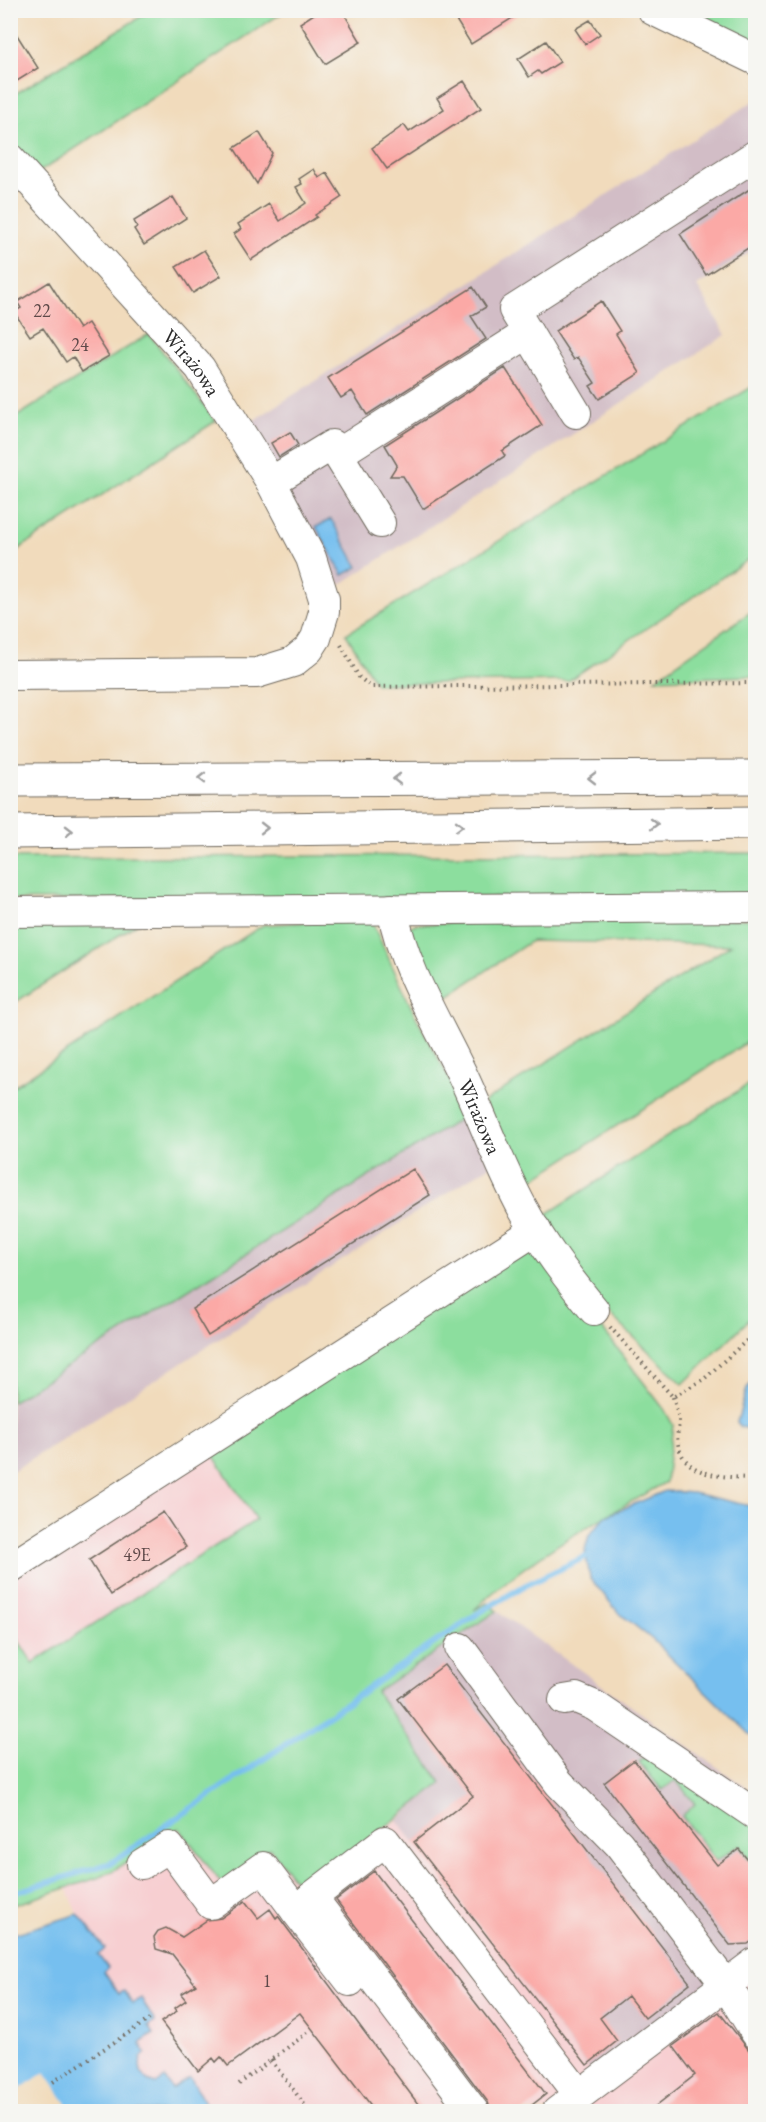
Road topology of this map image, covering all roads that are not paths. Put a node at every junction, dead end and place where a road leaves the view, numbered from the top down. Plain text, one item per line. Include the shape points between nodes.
1 (652, 10) edge
2 (756, 60) edge
3 (756, 156) edge
4 (10, 159) edge
5 (528, 333) junction
6 (576, 413) dead end
7 (338, 454) junction
8 (271, 482) junction
9 (380, 523) dead end
10 (10, 675) edge
11 (756, 777) edge
12 (10, 780) edge
13 (756, 823) edge
14 (10, 832) edge
15 (756, 907) edge
16 (392, 909) junction
17 (10, 912) edge
18 (536, 1230) junction
19 (594, 1310) road end
20 (10, 1568) edge
21 (460, 1648) dead end
22 (564, 1700) dead end
23 (756, 1815) edge
24 (142, 1864) dead end
25 (304, 1904) junction
26 (756, 1962) edge
27 (726, 1985) junction
28 (756, 2033) edge
29 (568, 2102) edge
30 (474, 2112) edge

1 - 2 street
3 - 5 street via 514,310
4 - 8 street, Wirażowa via 200,368
5 - 6 street
5 - 7 street
7 - 8 street via 332,445
7 - 9 street
8 - 10 street, Wirażowa via 311,558 324,599 321,627 309,649 293,662 257,673
11 -> 12 highway
14 -> 13 highway
15 - 16 street
16 - 17 street
16 - 18 street, Wirażowa via 399,943 414,981 462,1074 496,1156
18 - 19 street, Wirażowa via 554,1260
18 - 20 street
21 - 27 street via 559,1783 619,1844
22 - 23 street via 576,1698 596,1706
24 - 25 street via 169,1847 212,1904 263,1867
25 - 29 street via 385,1841
25 - 30 street via 404,2019
26 - 27 street
27 - 28 street
27 - 29 street

